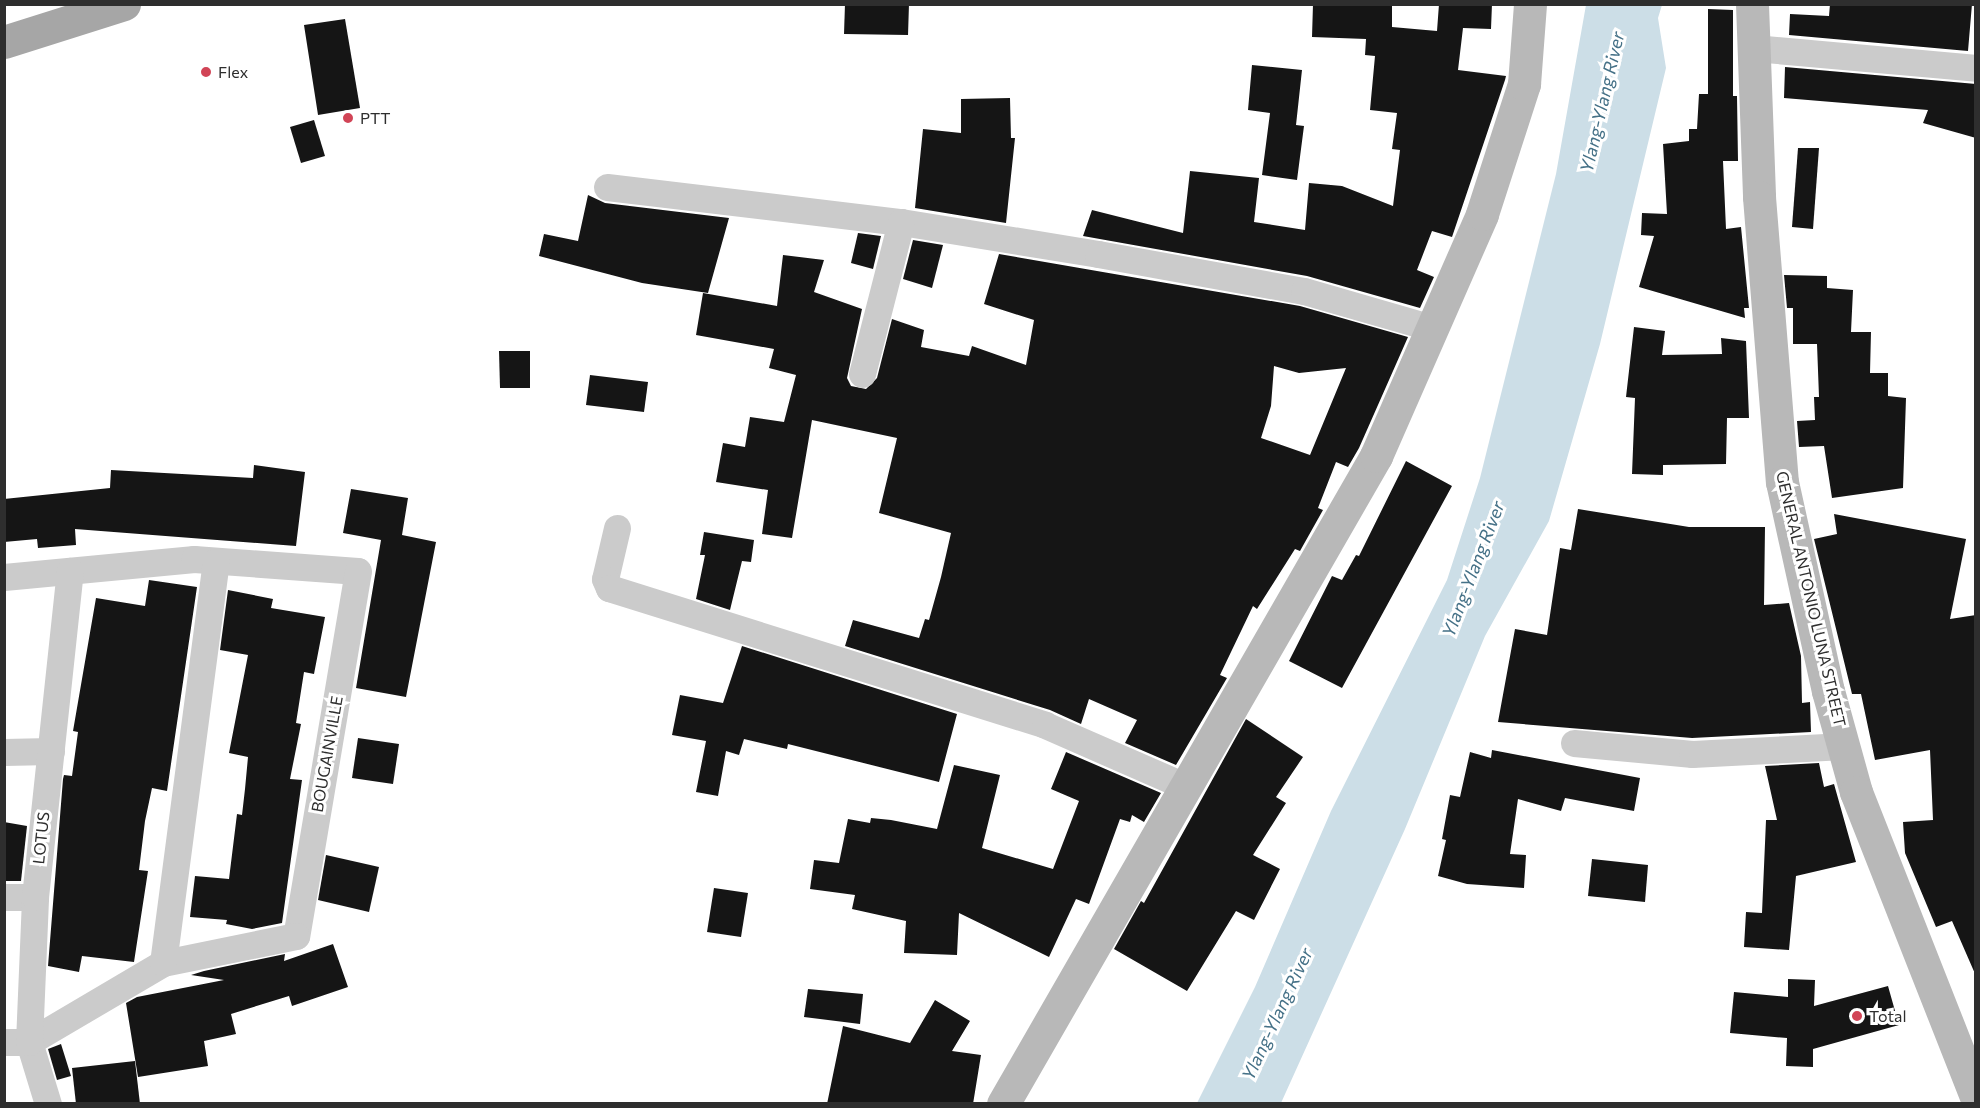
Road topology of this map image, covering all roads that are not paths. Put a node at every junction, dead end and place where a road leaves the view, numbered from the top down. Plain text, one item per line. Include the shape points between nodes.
1 (124, 4) edge
2 (1530, 4) edge
3 (1752, 4) edge
4 (4, 42) edge
5 (1754, 48) junction
6 (1976, 68) edge
7 (607, 187) dead end
8 (901, 222) junction
9 (1432, 328) junction
10 (862, 374) dead end
11 (617, 528) dead end
12 (216, 561) junction
13 (70, 571) junction
14 (4, 578) edge
15 (1574, 743) dead end
16 (1844, 746) junction
17 (51, 751) junction
18 (4, 752) edge
19 (1187, 787) junction
20 (4, 897) edge
21 (34, 897) junction
22 (163, 963) junction
23 (17, 1042) edge
24 (1976, 1097) edge
25 (48, 1104) edge
26 (1003, 1104) edge

1 - 4 main road
2 - 9 street via 1524,84 1482,214
3 - 5 street, GENERAL ANTONIO LUNA STREET
5 - 6 street
5 - 16 street, GENERAL ANTONIO LUNA STREET via 1759,197 1782,482 1828,691
7 - 8 street
8 - 9 street via 1304,291
8 - 10 street
9 - 19 street via 1376,456
11 - 19 street via 605,579 609,588 1045,725
12 - 13 street, BOUGAINVILLE via 194,559
12 - 22 street
12 - 22 street, BOUGAINVILLE via 358,571 296,936
13 - 14 street, BOUGAINVILLE
13 - 17 street, LOTUS
15 - 16 street via 1692,754
16 - 24 street, GENERAL ANTONIO LUNA STREET via 1856,792
17 - 18 street
17 - 21 street, LOTUS
19 - 26 street
20 - 21 street
21 - 23 street, LOTUS
22 - 23 street, BOUGAINVILLE
23 - 25 street, LOTUS

